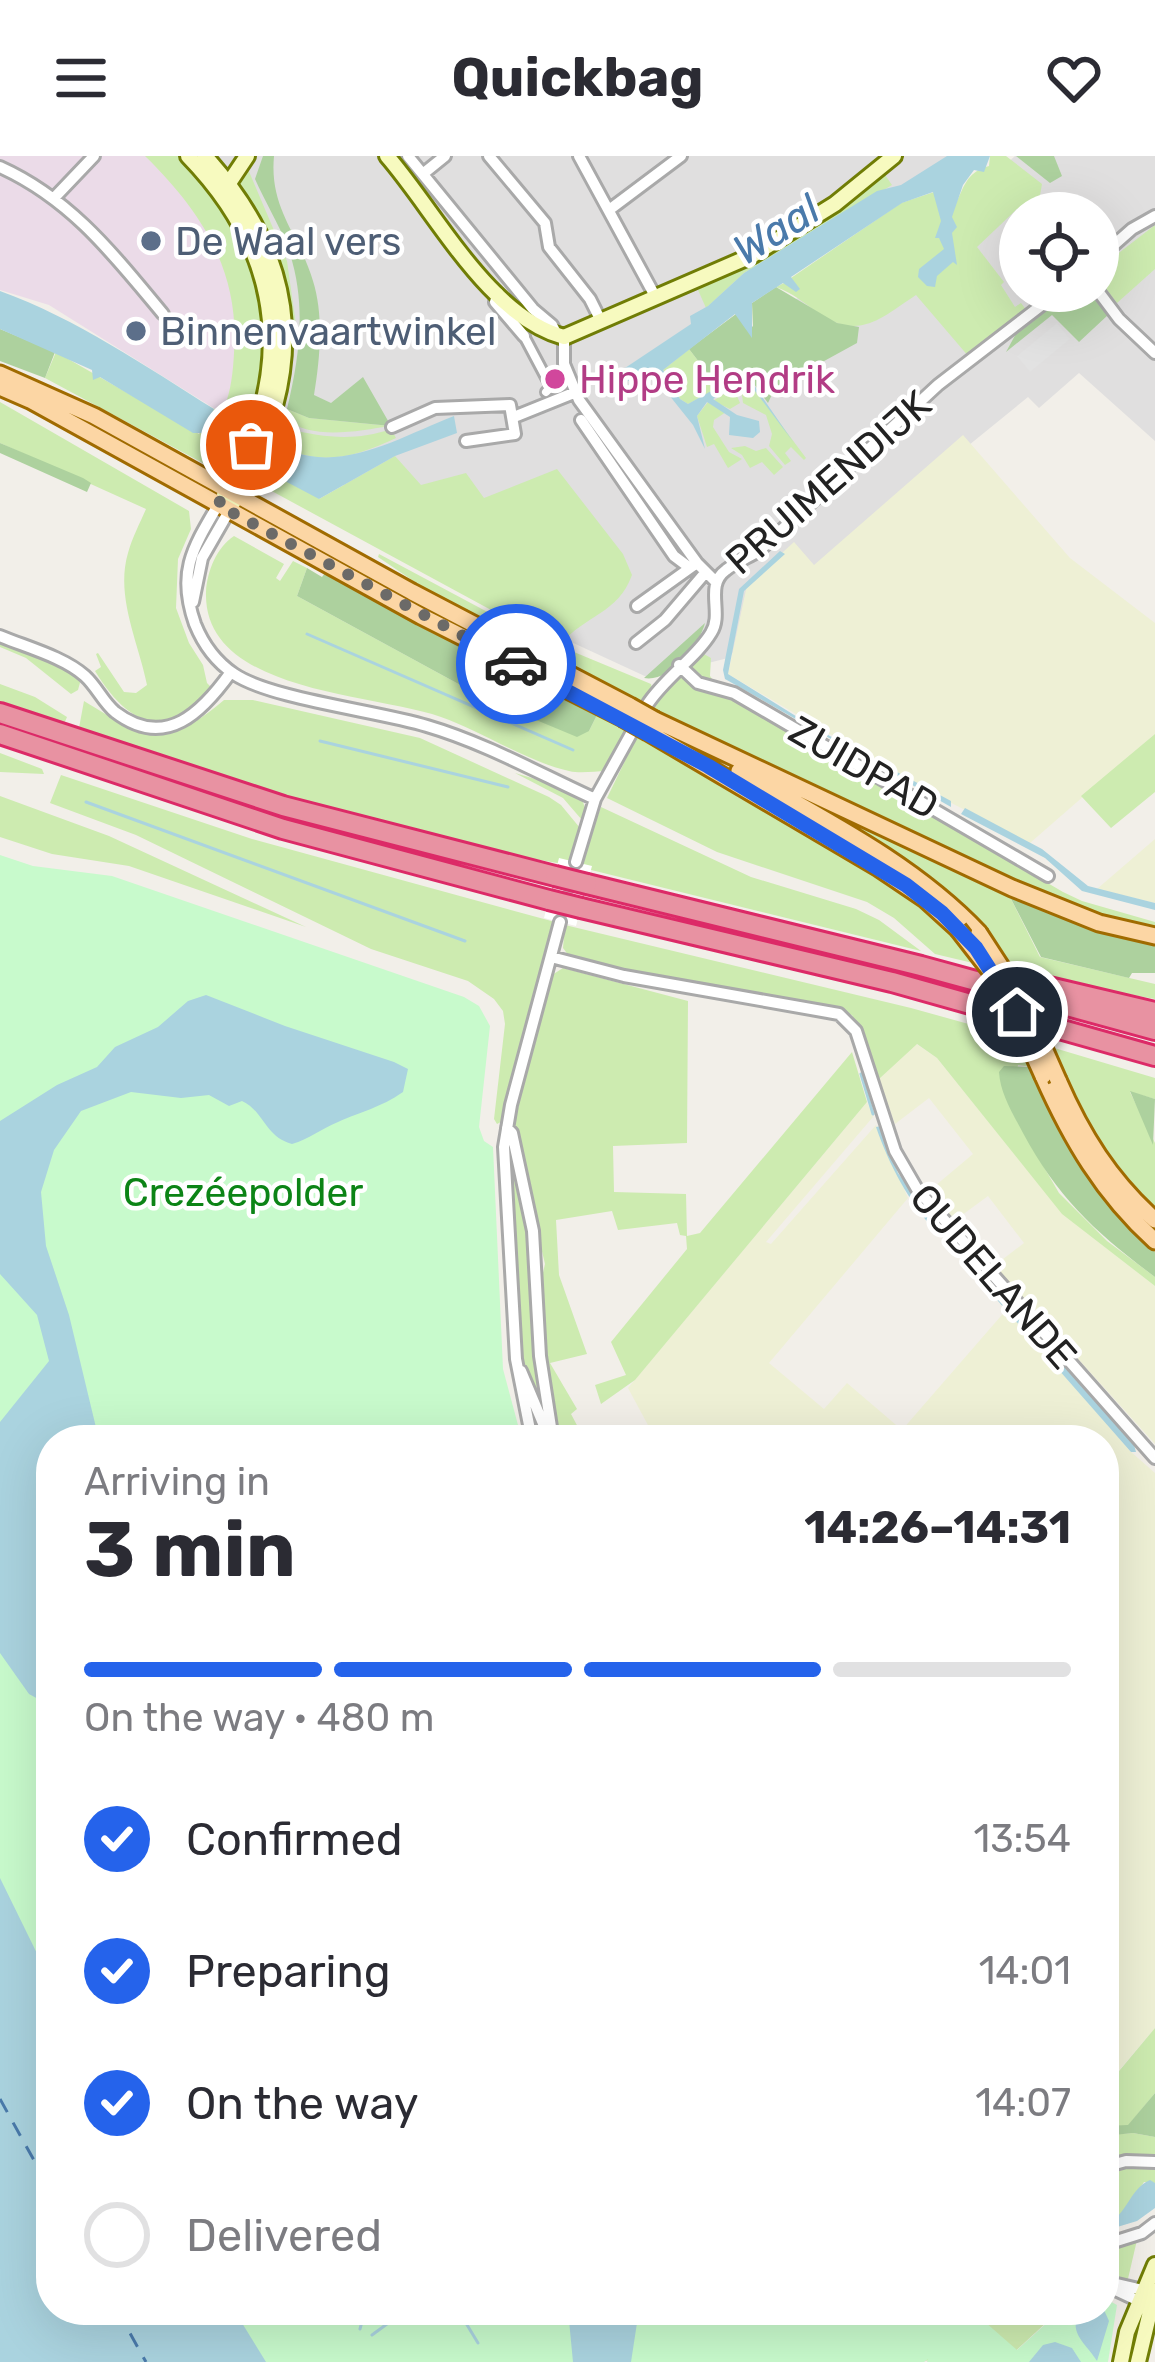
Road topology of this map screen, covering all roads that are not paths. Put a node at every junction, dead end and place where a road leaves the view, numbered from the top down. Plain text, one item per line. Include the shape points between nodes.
1 (94, 156) edge
2 (188, 156) edge
3 (235, 156) edge
4 (248, 156) edge
5 (387, 156) edge
6 (408, 156) edge
7 (445, 156) edge
8 (489, 156) edge
9 (579, 156) edge
10 (681, 156) edge
11 (894, 156) edge
12 (206, 157) edge
13 (0, 167) edge
14 (424, 173) junction
15 (229, 183) junction
16 (55, 197) junction
17 (609, 211) junction
18 (1155, 216) edge
19 (1119, 241) edge
20 (498, 293) junction
21 (656, 296) junction
22 (1033, 312) edge
23 (1114, 312) edge
24 (163, 314) dead end
25 (601, 321) junction
26 (524, 336) joint
27 (560, 336) junction
28 (1155, 353) edge
29 (0, 374) edge
30 (0, 387) edge
31 (546, 392) dead end
32 (575, 392) junction
33 (514, 417) junction
34 (581, 420) dead end
35 (392, 427) dead end
36 (466, 441) dead end
37 (228, 500) junction
38 (697, 568) junction
39 (716, 582) junction
40 (637, 606) dead end
41 (0, 636) edge
42 (636, 643) dead end
43 (679, 665) junction
44 (231, 672) junction
45 (0, 713) edge
46 (639, 719) junction
47 (0, 734) edge
48 (595, 799) junction
49 (576, 862) tunnel mouth
50 (1048, 876) dead end
51 (560, 922) tunnel mouth
52 (1155, 936) edge
53 (551, 957) junction
54 (921, 967) junction
55 (1155, 1012) edge
56 (1155, 1030) edge
57 (1155, 1056) edge
58 (1051, 1078) junction
59 (506, 1128) junction
60 (1155, 1220) edge
61 (1155, 1241) edge
62 (516, 1359) junction
63 (529, 1425) edge
64 (545, 1425) edge
65 (550, 1425) edge
66 (1155, 1458) edge
67 (1155, 2162) edge
68 (1119, 2163) edge
69 (1155, 2222) edge
70 (1119, 2240) edge
71 (1155, 2265) edge
72 (1146, 2294) edge
73 (1121, 2362) edge
74 (1138, 2362) edge

1 - 16 street
2 - 37 main road via 241,224 272,327 264,406
3 - 12 main road
4 - 15 main road
5 - 20 main road
6 - 14 street
7 - 14 street
8 - 25 street via 544,224 549,248
9 - 17 street
10 - 17 street
11 - 21 main road via 787,236
12 - 15 main road
13 - 16 street
14 - 27 street
15 - 37 main road via 275,272 285,341 272,424
16 - 24 street
17 - 21 street
18 - 19 street
20 - 26 street via 495,302
20 - 27 main road
21 - 25 main road
22 - 39 street, PRUIMENDIJK
23 - 28 street
25 - 27 main road
26 - 31 street via 551,388
27 - 32 street
29 - 37 main road via 94,416
30 - 37 main road
32 - 33 street
32 - 38 street
33 - 35 street via 503,404 435,408
33 - 36 street via 515,434
34 - 38 street via 674,556
37 - 44 street via 187,567 186,598 207,648
37 - 46 main road via 421,616
38 - 39 street
38 - 40 street
38 - 42 street via 664,620
39 - 43 street, PRUIMENDIJK via 711,634
41 - 44 street via 81,673 118,714 145,725 189,719
43 - 46 street, PRUIMENDIJK
43 - 50 street, ZUIDPAD via 698,683 734,693
44 - 48 street via 443,730
45 - 54 highway, bridge via 283,806
46 - 48 street, PRUIMENDIJK
46 - 52 main road via 1012,888
46 - 58 main road, bridge via 925,899 1003,987
46 - 58 main road, bridge via 949,903 1022,1000
47 - 57 highway, bridge via 283,829
48 - 49 street, PRUIMENDIJK
51 - 53 street
53 - 59 street
53 - 66 street, OUDELANDE via 846,1019 916,1190
54 - 55 highway via 955,965
54 - 56 highway
58 - 60 main road via 1113,1179
58 - 61 main road via 1066,1129 1087,1163
59 - 62 street
59 - 65 street via 532,1231
62 - 63 street
62 - 64 street
67 - 68 street
69 - 70 street
71 - 72 main road
72 - 73 main road
72 - 74 main road

